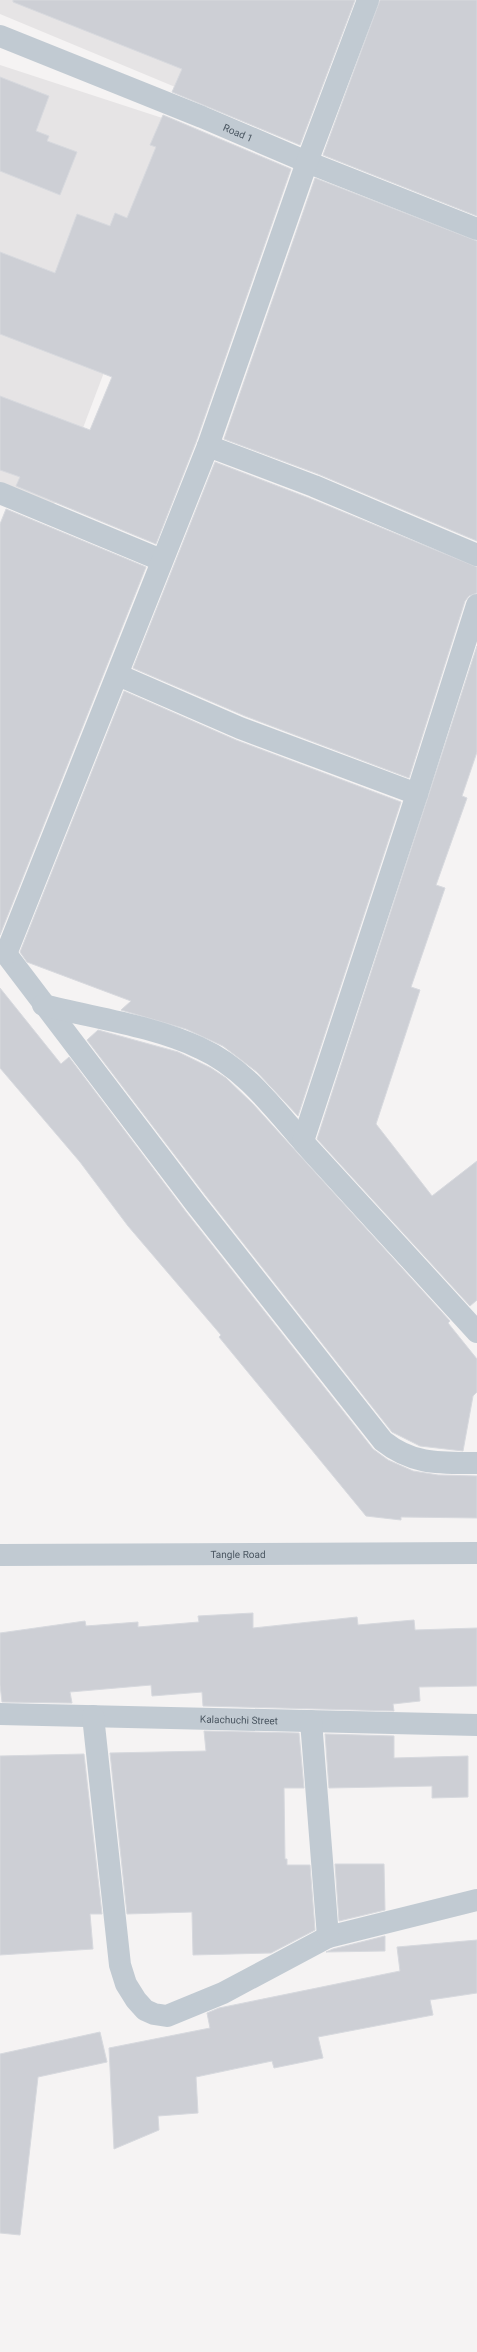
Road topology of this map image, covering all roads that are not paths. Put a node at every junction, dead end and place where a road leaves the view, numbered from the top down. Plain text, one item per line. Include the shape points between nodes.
1 (368, 0) edge
2 (0, 36) edge
3 (307, 162) junction
4 (477, 229) edge
5 (208, 446) junction
6 (0, 493) edge
7 (477, 555) edge
8 (161, 560) junction
9 (477, 605) edge
10 (118, 675) junction
11 (417, 794) junction
12 (3, 953) edge
13 (43, 1005) junction
14 (302, 1142) junction
15 (477, 1332) edge
16 (477, 1463) edge
17 (477, 1553) edge
18 (0, 1556) edge
19 (0, 1714) edge
20 (93, 1716) junction
21 (311, 1721) junction
22 (477, 1725) edge
23 (477, 1900) edge
24 (328, 1937) junction

1 - 3 street
2 - 3 street, Road 1
3 - 4 street, Road 1
3 - 5 street
5 - 7 street via 314,486
5 - 8 street
6 - 8 street
8 - 10 street
9 - 11 street
10 - 11 street via 240,728
10 - 12 street
11 - 14 street
12 - 13 street
13 - 14 street via 144,1029 201,1048 226,1063 255,1086
13 - 16 street via 383,1441 396,1452 413,1459 434,1463
14 - 15 street
17 - 18 street, Tangle Road
19 - 20 street, Kalachuchi Street
20 - 21 street, Kalachuchi Street
20 - 24 street via 120,1965 130,1993 145,2010 167,2016 222,1993
21 - 22 street, Kalachuchi Street
21 - 24 street
23 - 24 street

